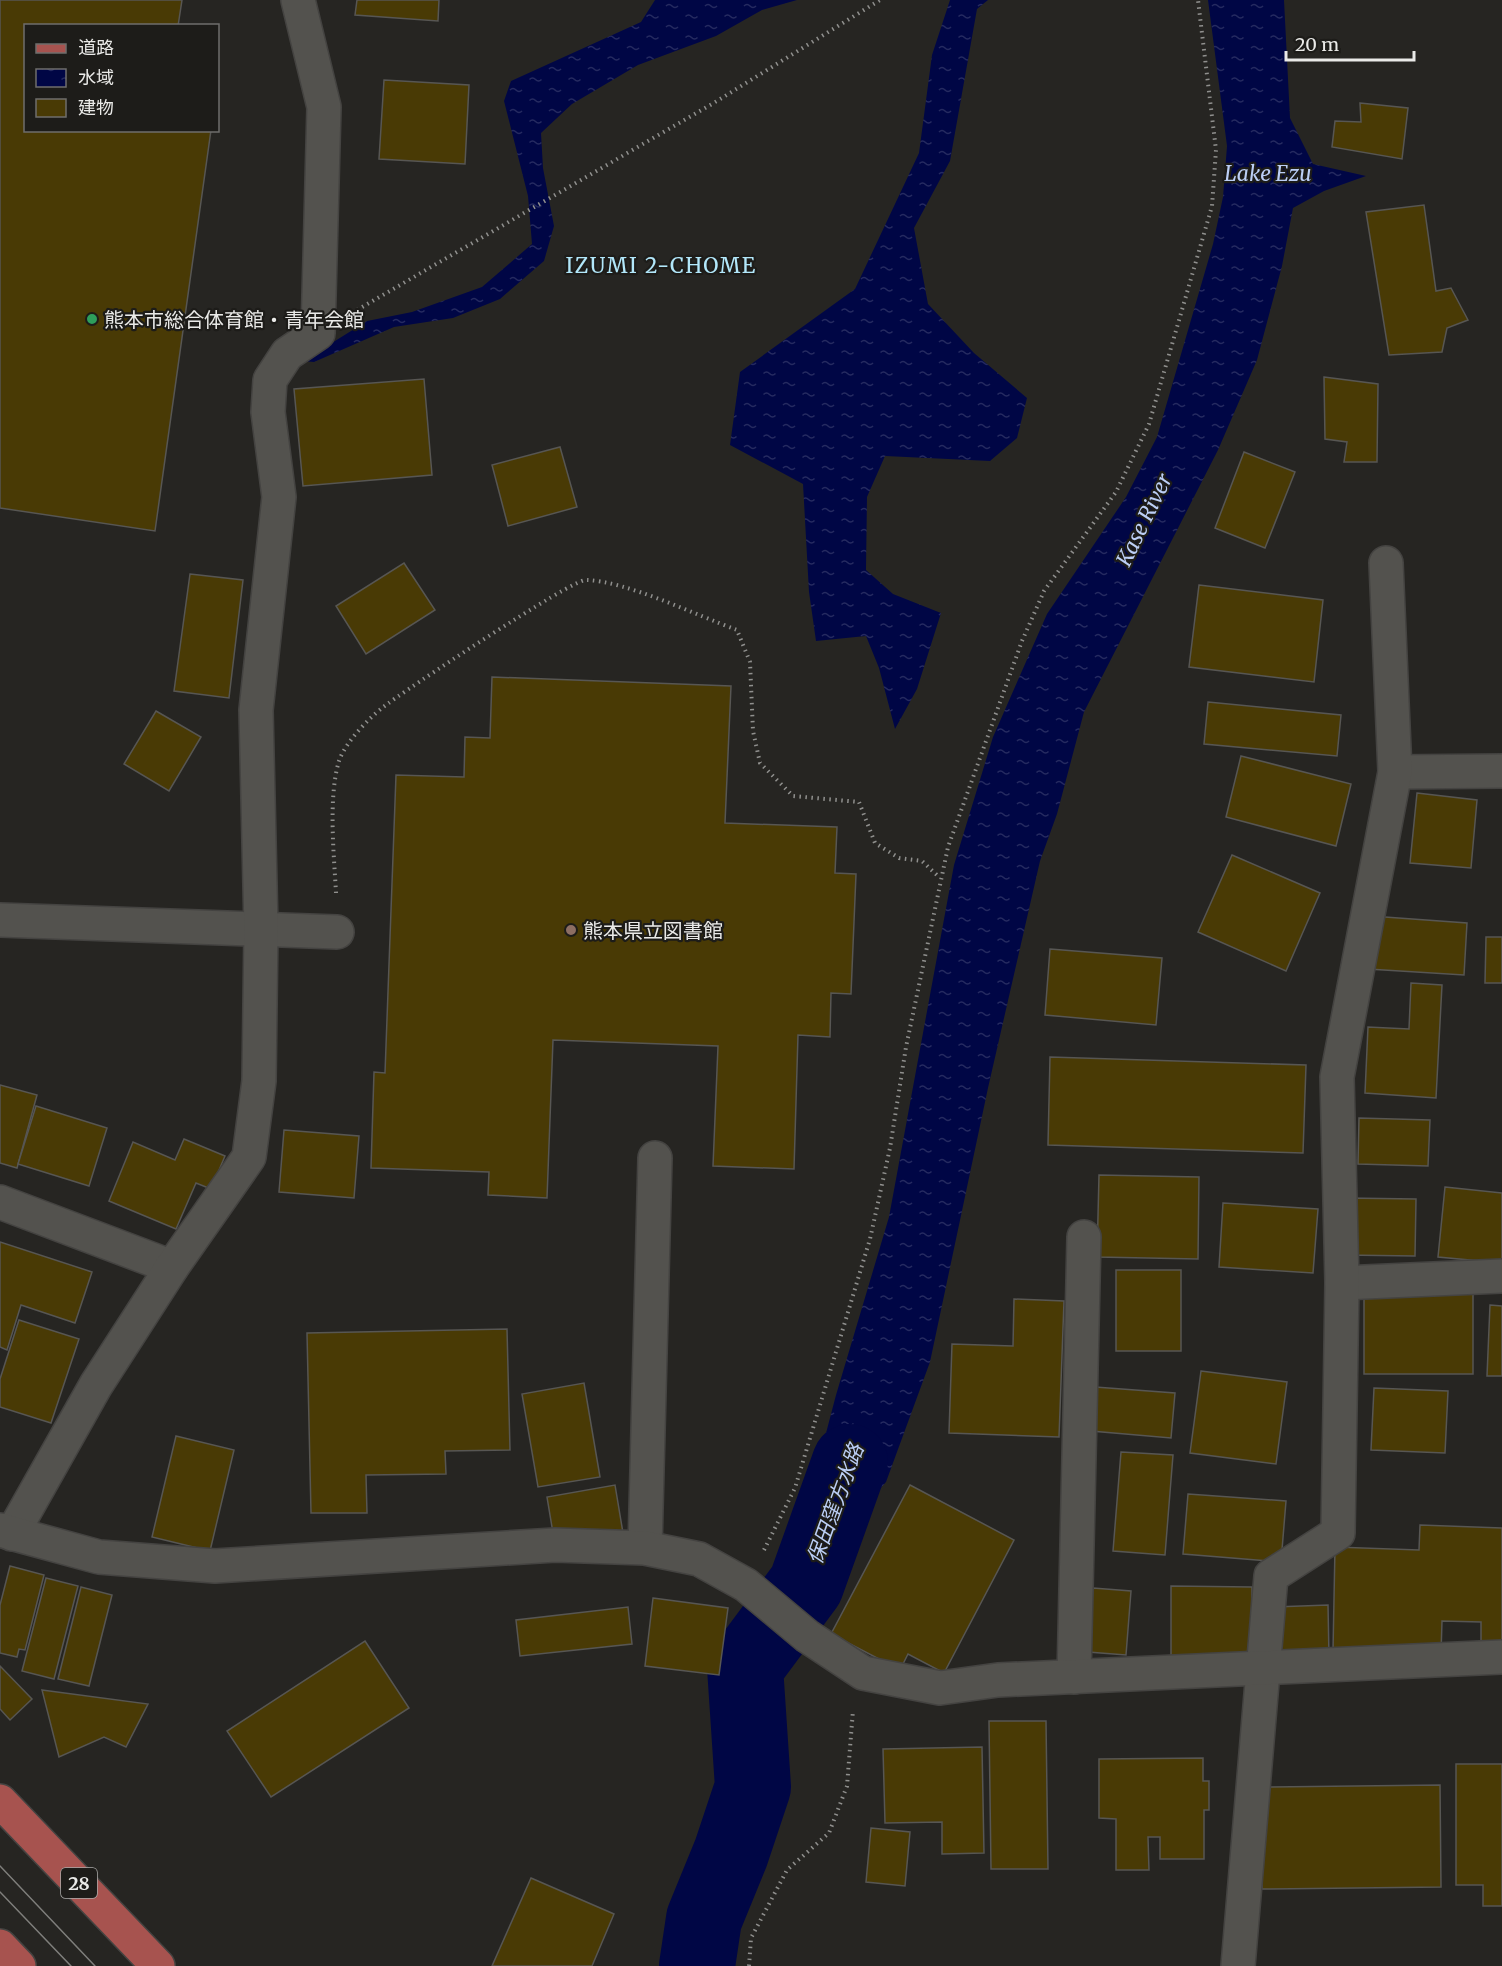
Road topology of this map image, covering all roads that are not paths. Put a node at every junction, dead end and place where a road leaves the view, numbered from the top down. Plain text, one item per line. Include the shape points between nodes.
1 (298, 0) edge
2 (1386, 562) dead end
3 (1502, 771) edge
4 (1395, 772) junction
5 (0, 920) edge
6 (261, 929) junction
7 (337, 933) road end
8 (655, 1158) dead end
9 (0, 1202) edge
10 (1084, 1237) dead end
11 (172, 1267) junction
12 (1502, 1276) edge
13 (1342, 1283) junction
14 (6, 1532) edge
15 (645, 1548) junction
16 (1502, 1657) edge
17 (1265, 1668) junction
18 (1074, 1677) junction
19 (0, 1801) edge
20 (0, 1946) edge
21 (20, 1966) edge
22 (159, 1966) edge
23 (1238, 1966) edge

1 - 6 street via 324,107 318,333 287,354 270,380 267,412 279,497 256,710
2 - 4 street
3 - 4 street
4 - 13 street via 1337,1077
5 - 6 street
6 - 7 street
6 - 11 street via 260,1081 249,1157
8 - 15 street
9 - 11 street
10 - 18 street
11 - 14 street
12 - 13 street
13 - 17 street via 1338,1533 1271,1576
14 - 15 street via 99,1557 215,1566 555,1545
15 - 18 street via 699,1559 747,1586 807,1636 863,1673 940,1688 998,1680
16 - 17 street
17 - 18 street
17 - 23 street
19 - 22 main road, 28
20 - 21 main road

